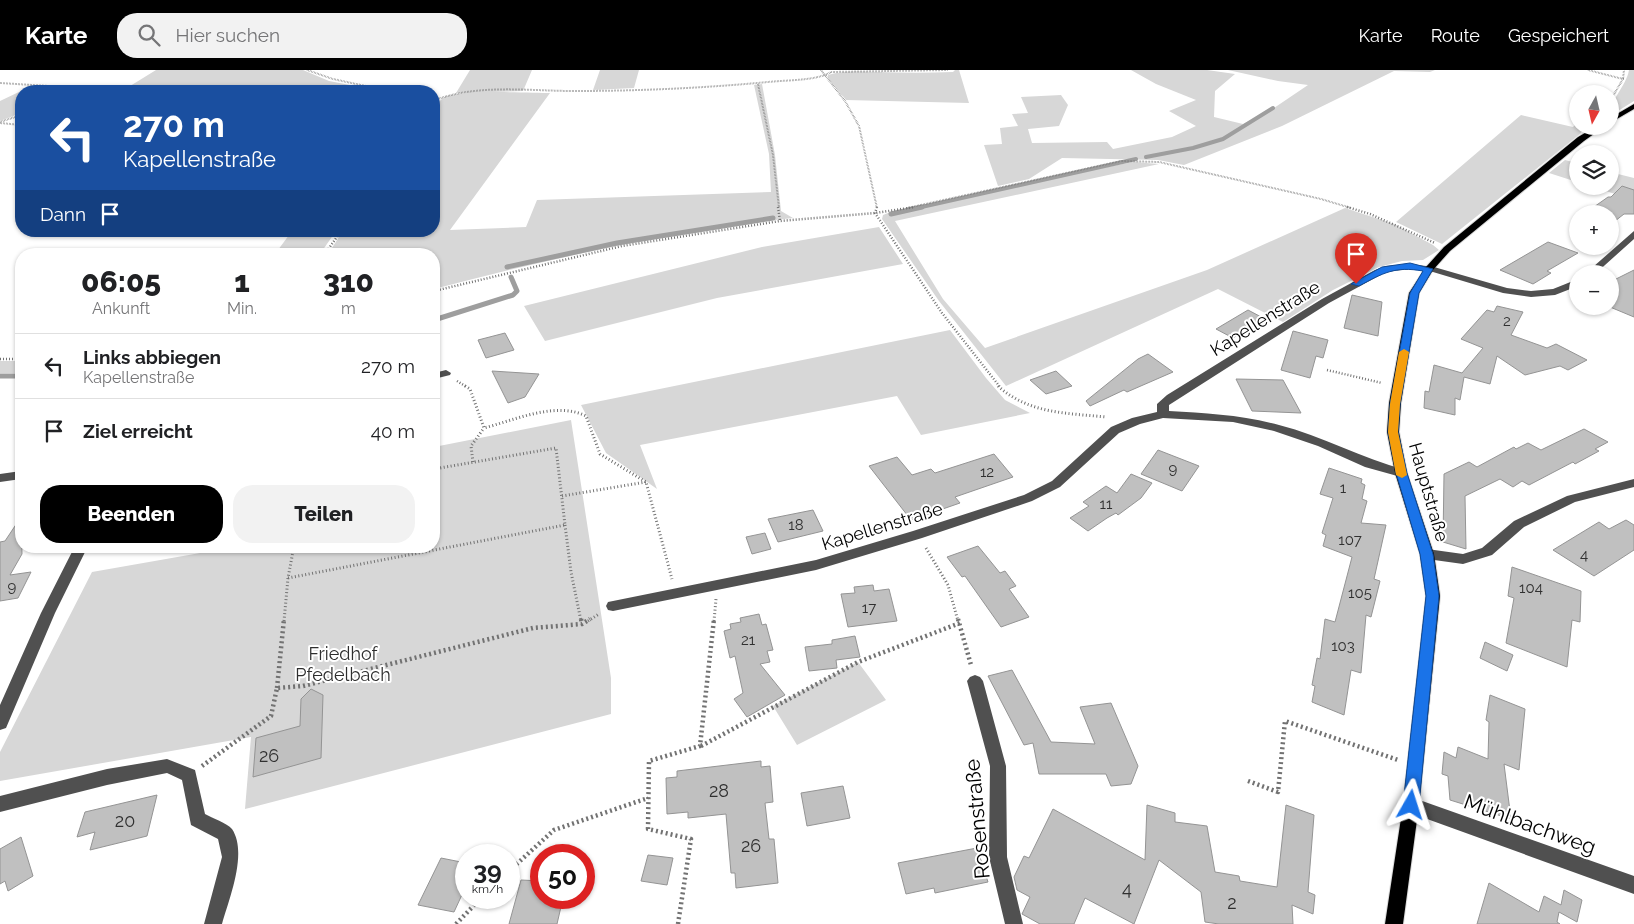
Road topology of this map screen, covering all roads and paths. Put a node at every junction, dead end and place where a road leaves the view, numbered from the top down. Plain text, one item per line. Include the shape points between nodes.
1 (306, 70) edge
2 (821, 70) edge
3 (948, 70) edge
4 (1588, 70) edge
5 (1624, 70) edge
6 (824, 76) junction
7 (1623, 79) junction
8 (0, 83) edge
9 (758, 84) junction
10 (16, 85) edge
11 (361, 85) edge
12 (1619, 86) edge
13 (440, 98) edge
14 (1634, 106) edge
15 (1619, 115) edge
16 (15, 117) edge
17 (0, 122) edge
18 (15, 124) edge
19 (1588, 135) edge
20 (875, 213) junction
21 (780, 221) junction
22 (1634, 234) edge
23 (337, 237) edge
24 (329, 248) edge
25 (1447, 249) junction
26 (1600, 265) edge
27 (1429, 269) junction
28 (1569, 288) edge
29 (440, 290) edge
30 (0, 359) edge
31 (15, 359) edge
32 (1328, 370) dead end
33 (446, 373) joint
34 (440, 374) edge
35 (1398, 387) junction
36 (1163, 414) junction
37 (1136, 420) junction
38 (484, 428) junction
39 (473, 462) junction
40 (440, 468) edge
41 (1401, 473) junction
42 (15, 476) edge
43 (0, 478) edge
44 (646, 482) junction
45 (1634, 483) edge
46 (562, 496) junction
47 (565, 525) junction
48 (917, 535) junction
49 (440, 549) edge
50 (83, 553) edge
51 (293, 553) edge
52 (419, 553) edge
53 (1426, 554) junction
54 (288, 578) junction
55 (717, 586) junction
56 (676, 594) junction
57 (613, 606) joint
58 (582, 624) junction
59 (960, 624) junction
60 (975, 681) joint
61 (277, 688) junction
62 (0, 723) edge
63 (700, 746) junction
64 (1415, 766) junction
65 (189, 775) junction
66 (1248, 781) dead end
67 (648, 798) junction
68 (0, 804) edge
69 (1411, 805) junction
70 (520, 861) edge
71 (1634, 885) edge
72 (471, 909) edge
73 (213, 924) edge
74 (456, 924) edge
75 (678, 924) edge
76 (1014, 924) edge
77 (1394, 924) edge

1 - 11 path
2 - 6 path
3 - 6 path via 838,71
4 - 7 path
5 - 7 path
6 - 9 path
6 - 20 path via 845,101 859,126 877,208
7 - 12 path
8 - 10 path
9 - 13 path via 476,92
9 - 21 path via 773,154
14 - 15 main road
16 - 17 path
17 - 18 path
19 - 25 main road, Hauptstraße
20 - 21 path
20 - 25 path via 1121,161 1159,162 1347,206 1397,224
20 - 37 path via 931,300 990,376 1010,396 1048,411
21 - 29 path via 622,246
22 - 26 street
23 - 24 path
25 - 27 main road, Hauptstraße
27 - 28 street, Kapellenstraße via 1513,292 1536,294
27 - 35 main road, Hauptstraße via 1414,293
27 - 36 street, Kapellenstraße via 1410,266 1385,269 1341,292 1171,397 1163,404
30 - 31 path
32 - 35 path
33 - 34 street
33 - 38 path via 470,389
35 - 41 main road, Hauptstraße via 1393,432
36 - 37 street, Kapellenstraße
36 - 41 street, Kapellenstraße via 1233,418 1277,428
37 - 48 street, Kapellenstraße via 1115,430 1056,484 1028,498
38 - 39 path via 471,446
38 - 44 path via 545,412 574,410 586,416 600,454
39 - 40 path
39 - 46 path via 556,448
41 - 53 main road, Hauptstraße
42 - 43 street
44 - 46 path
44 - 56 path
45 - 53 street via 1571,500 1518,524 1487,552 1464,559
46 - 47 path
47 - 49 path
47 - 58 path
48 - 55 street, Kapellenstraße via 816,565
48 - 59 path via 948,585
50 - 62 street via 48,613
51 - 54 path
52 - 54 path
53 - 64 main road, Hauptstraße via 1433,596
54 - 61 path
55 - 56 street, Kapellenstraße
55 - 63 path
56 - 57 street, Kapellenstraße
57 - 58 path
58 - 61 path via 533,628 303,686
59 - 60 path
59 - 63 path via 858,662
60 - 76 street, Rosenstraße via 998,766 998,857
61 - 65 path via 271,716
63 - 67 path via 649,761
64 - 66 path via 1285,721 1278,792
64 - 69 main road, Hauptstraße
65 - 68 street via 167,766 107,777
65 - 73 street via 197,819 225,834 231,857
67 - 70 path via 554,830
67 - 75 path via 648,829 691,839
69 - 71 street, Mühlbachweg
69 - 77 main road, Hauptstraße
72 - 74 path

